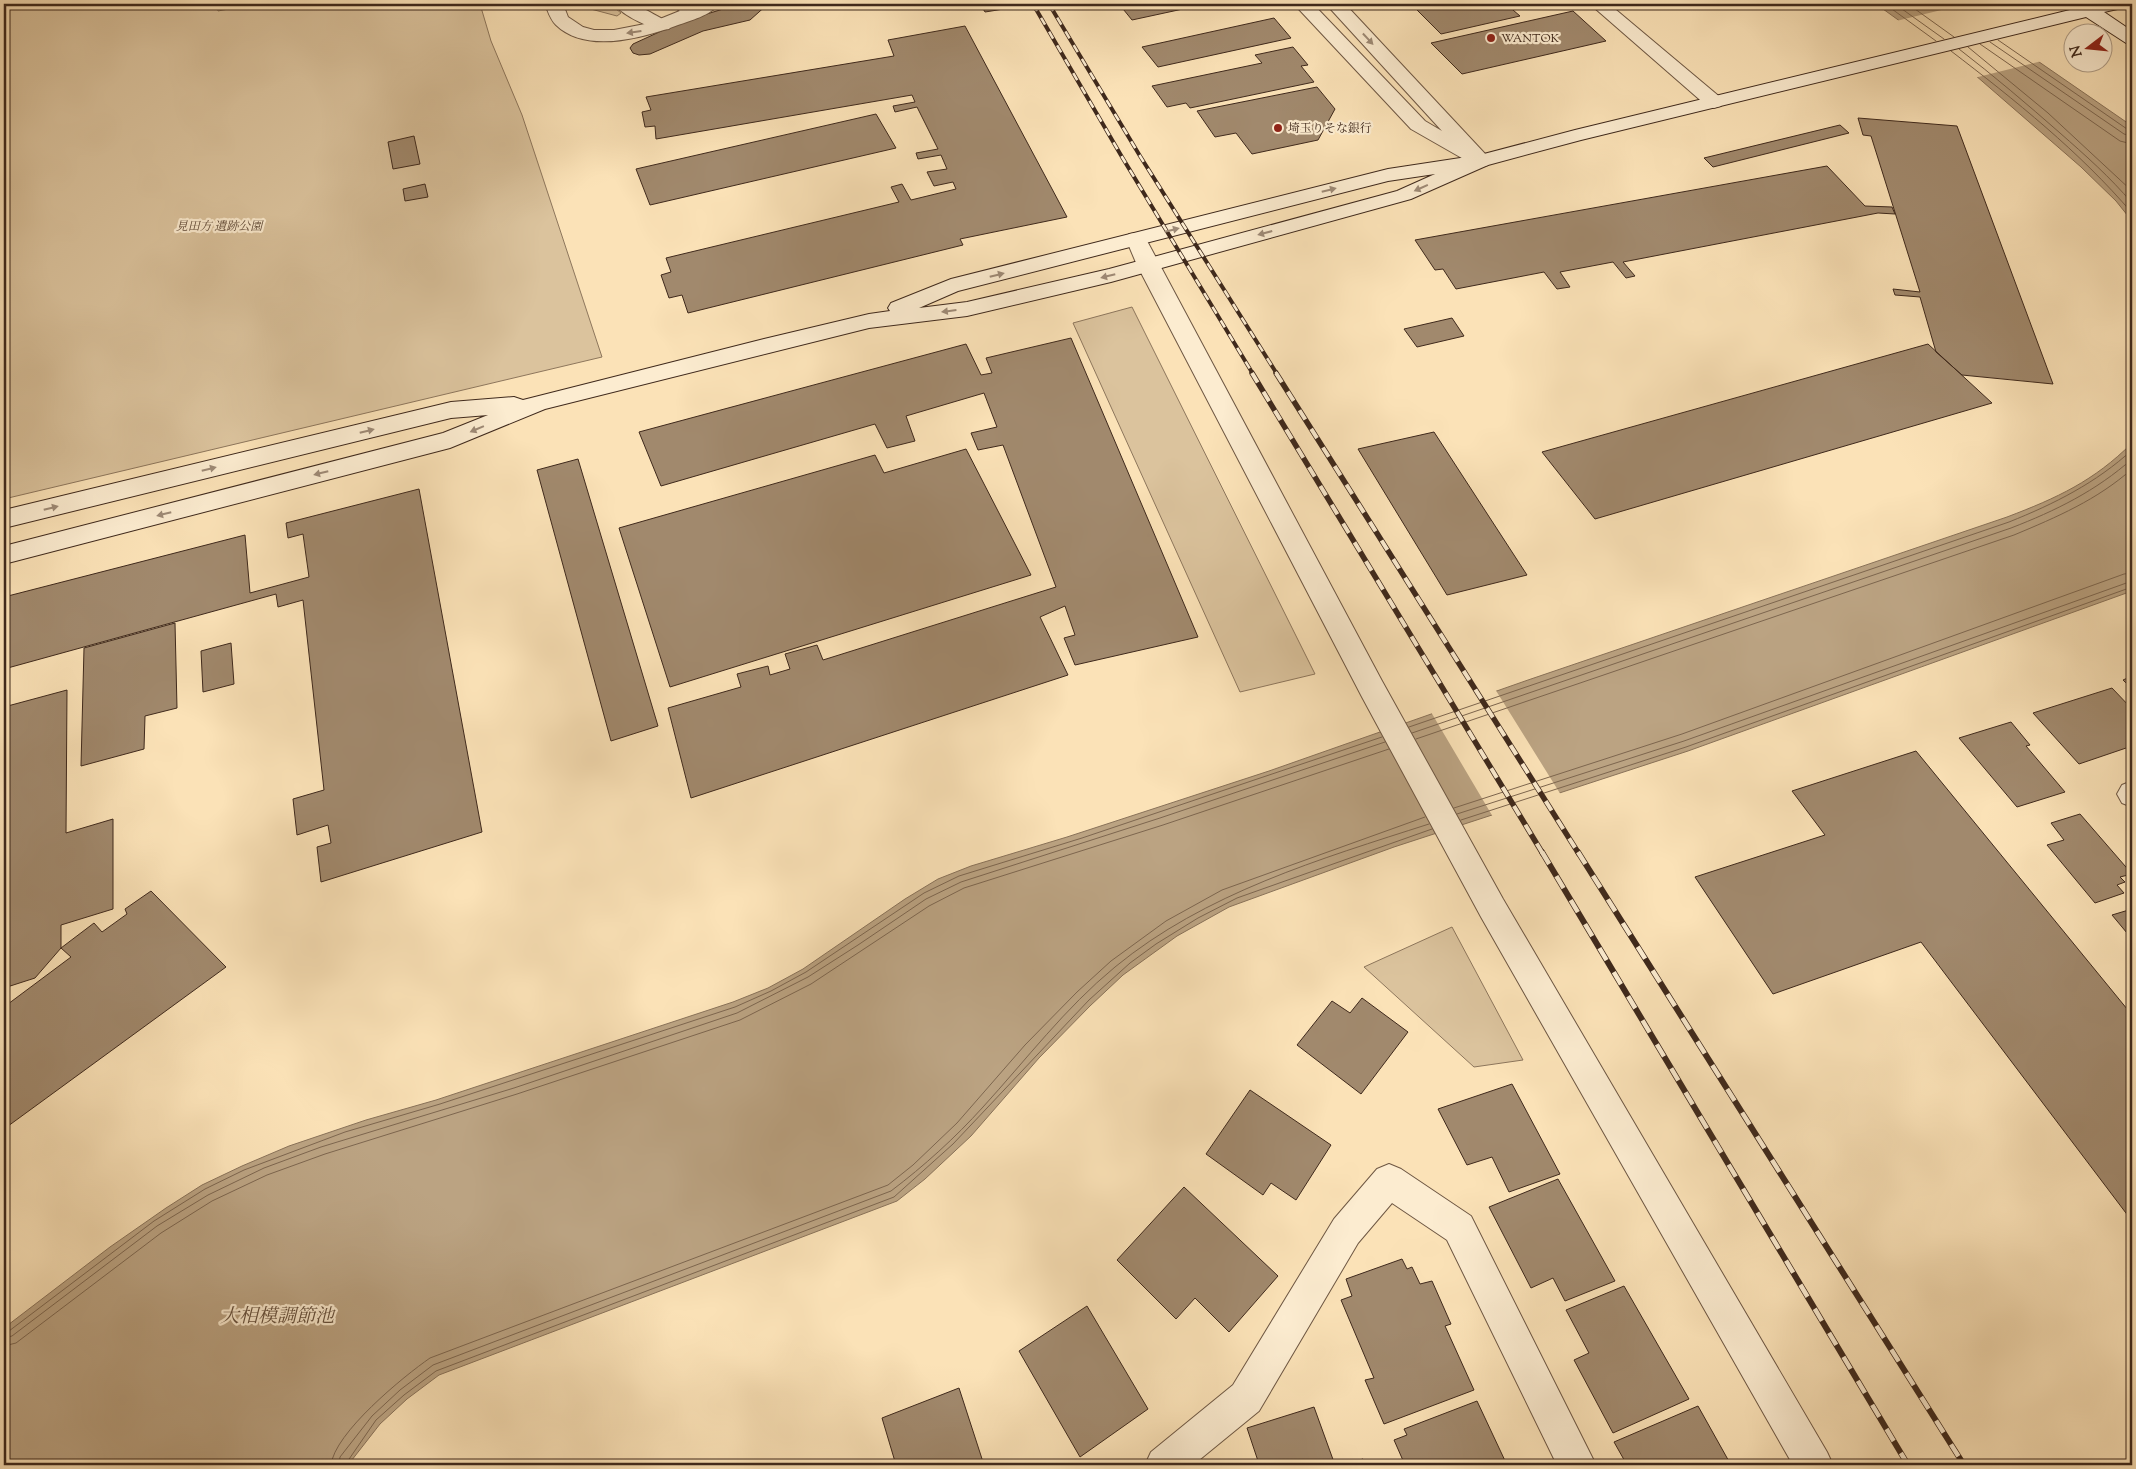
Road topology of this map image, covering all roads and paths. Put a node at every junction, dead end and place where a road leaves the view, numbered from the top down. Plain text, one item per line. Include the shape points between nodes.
1 (554, 4) edge
2 (623, 4) edge
3 (1302, 4) edge
4 (1335, 4) edge
5 (1599, 4) edge
6 (2116, 4) edge
7 (696, 6) edge
8 (2084, 7) edge
9 (663, 25) junction
10 (2132, 39) edge
11 (1714, 102) junction
12 (1481, 161) junction
13 (1136, 239) junction
14 (1148, 265) junction
15 (869, 321) junction
16 (538, 403) junction
17 (4, 520) edge
18 (4, 555) edge
19 (1164, 1465) edge
20 (1577, 1465) edge
21 (1814, 1465) edge

9 -> 1 street via 609,36 589,35 561,20
2 - 9 street
3 - 12 street via 1418,125
4 -> 12 street
5 - 11 street
6 - 8 street
7 - 9 street
8 - 10 street
8 - 11 street via 2022,26
11 - 12 street
13 -> 12 street via 1388,175
12 -> 14 street via 1404,195
13 - 14 street
15 -> 13 street via 951,286
14 -> 15 street via 967,309
14 - 21 street via 1476,879
15 - 16 street
17 -> 16 street via 451,410
16 -> 18 street via 450,440
19 - 20 street via 1246,1398 1346,1231 1389,1181 1459,1228

